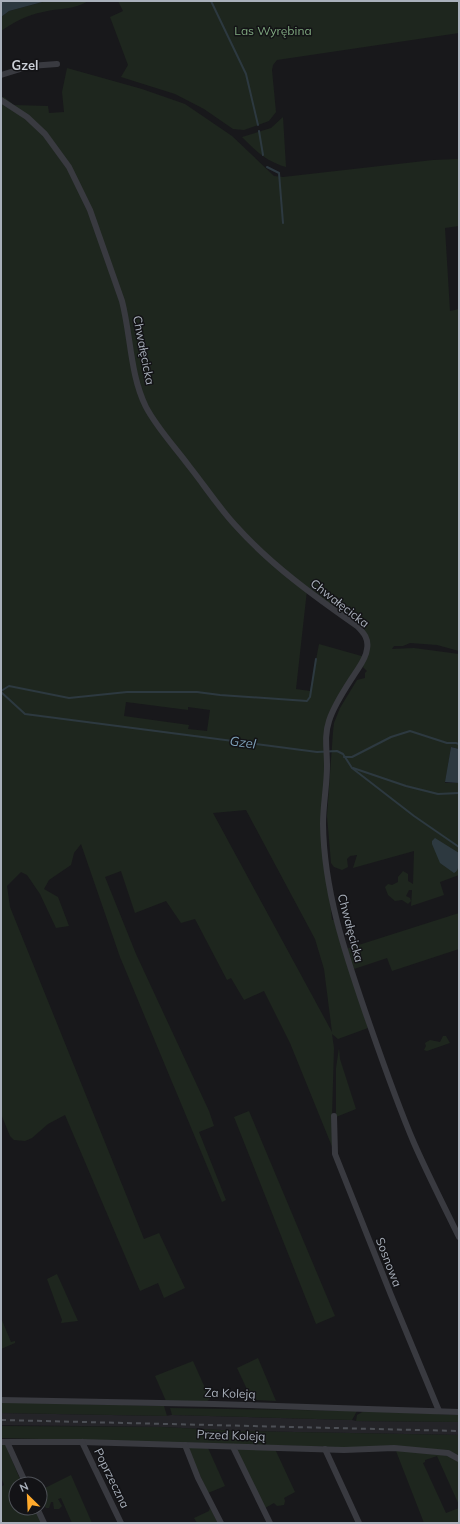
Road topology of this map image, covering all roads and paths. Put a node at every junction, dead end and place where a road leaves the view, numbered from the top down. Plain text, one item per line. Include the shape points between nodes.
1 (57, 64) dead end
2 (1, 75) edge
3 (1, 100) edge
4 (334, 1116) dead end
5 (459, 1237) edge
6 (1, 1400) edge
7 (439, 1411) junction
8 (459, 1412) edge
9 (4, 1442) edge
10 (82, 1442) junction
11 (185, 1445) junction
12 (233, 1447) junction
13 (325, 1448) junction
14 (459, 1459) edge
15 (22, 1476) edge
16 (121, 1523) edge
17 (220, 1523) edge
18 (270, 1523) edge
19 (360, 1523) edge

1 - 2 street via 30,66
3 - 5 street, Chwałęcicka via 27,117 45,134 70,167 82,192 122,301 133,363 146,407 236,526 292,579 357,626 365,636 366,653 326,730 323,825 328,880 339,931 376,1041 410,1133
4 - 7 street, Sosnowa via 335,1154
6 - 7 street, Za Koleją
7 - 8 street, Za Koleją
9 - 10 street, Przed Koleją
9 - 15 street
10 - 11 street, Przed Koleją
10 - 16 street, Poprzeczna
11 - 12 street, Przed Koleją
11 - 17 street
12 - 13 street, Przed Koleją
12 - 18 street
13 - 14 street, Przed Koleją via 394,1448 448,1453
13 - 19 street

